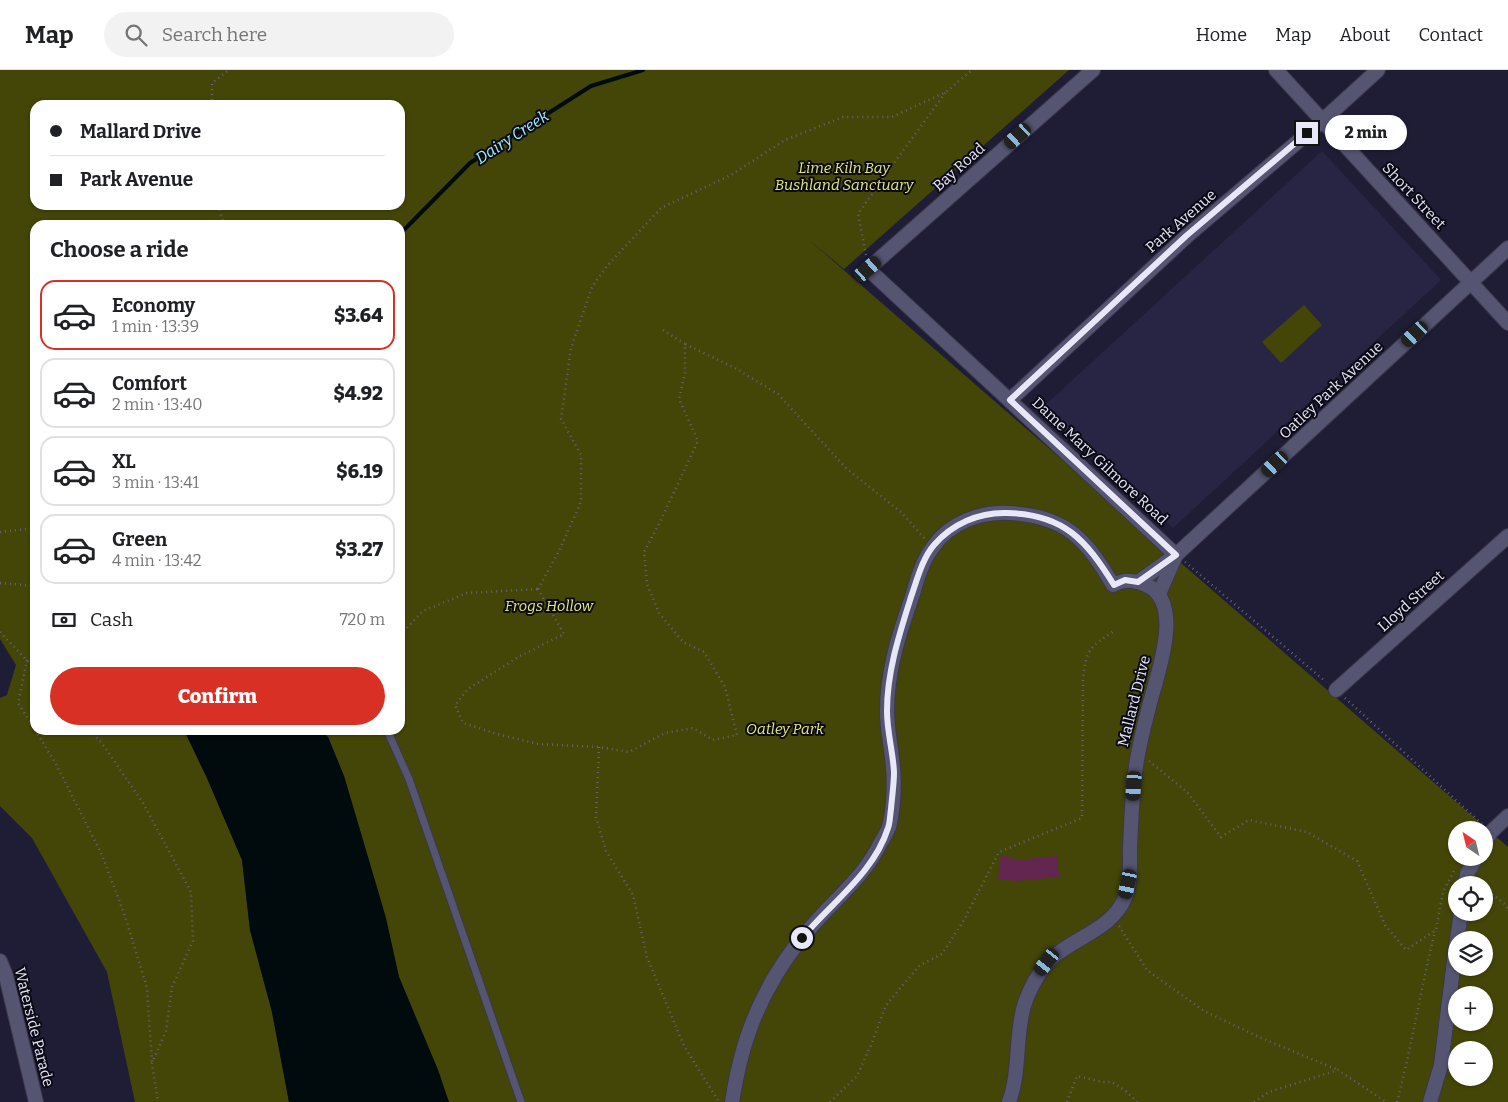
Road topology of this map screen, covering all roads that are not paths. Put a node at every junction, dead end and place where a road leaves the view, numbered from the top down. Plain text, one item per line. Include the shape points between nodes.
1 (1093, 70) edge
2 (1276, 70) edge
3 (1378, 70) edge
4 (1322, 121) junction
5 (1508, 248) edge
6 (868, 269) joint
7 (1472, 282) junction
8 (1508, 322) edge
9 (1010, 400) junction
10 (1508, 536) edge
11 (1176, 555) junction
12 (1138, 582) junction
13 (1159, 594) junction
14 (1336, 690) dead end
15 (389, 735) edge
16 (1508, 816) edge
17 (1493, 832) edge
18 (0, 961) edge
19 (1452, 976) edge
20 (6, 1000) edge
21 (36, 1102) edge
22 (521, 1102) edge
23 (732, 1102) edge
24 (1009, 1102) edge
25 (1430, 1102) edge

1 - 6 street, Bay Road
2 - 4 street, Short Street
3 - 4 street, Park Avenue
4 - 7 street, Short Street
4 - 9 street, Park Avenue via 1186,236
5 - 7 street, Oatley Park Avenue
6 - 9 street, Dame Mary Gilmore Road
7 - 8 street, Short Street
7 - 11 street, Oatley Park Avenue
9 - 11 street, Dame Mary Gilmore Road
10 - 14 street, Lloyd Street
11 - 12 street
11 - 13 street
12 - 13 street
12 - 23 street via 1125,580 1114,585 1097,557 1078,537 1065,527 1039,517 990,513 961,523 933,547 919,573 897,640 891,670 887,713 894,772 888,828 867,867 813,924 773,982 749,1030
13 - 24 street, Mallard Drive via 1167,628 1160,670 1138,752 1128,884 1123,902 1098,928 1060,950 1033,983 1020,1021 1016,1073
15 - 22 lane via 409,779
16 - 17 street
18 - 20 street, Waterside Parade
19 - 25 street via 1441,1065
20 - 21 street, Waterside Parade

